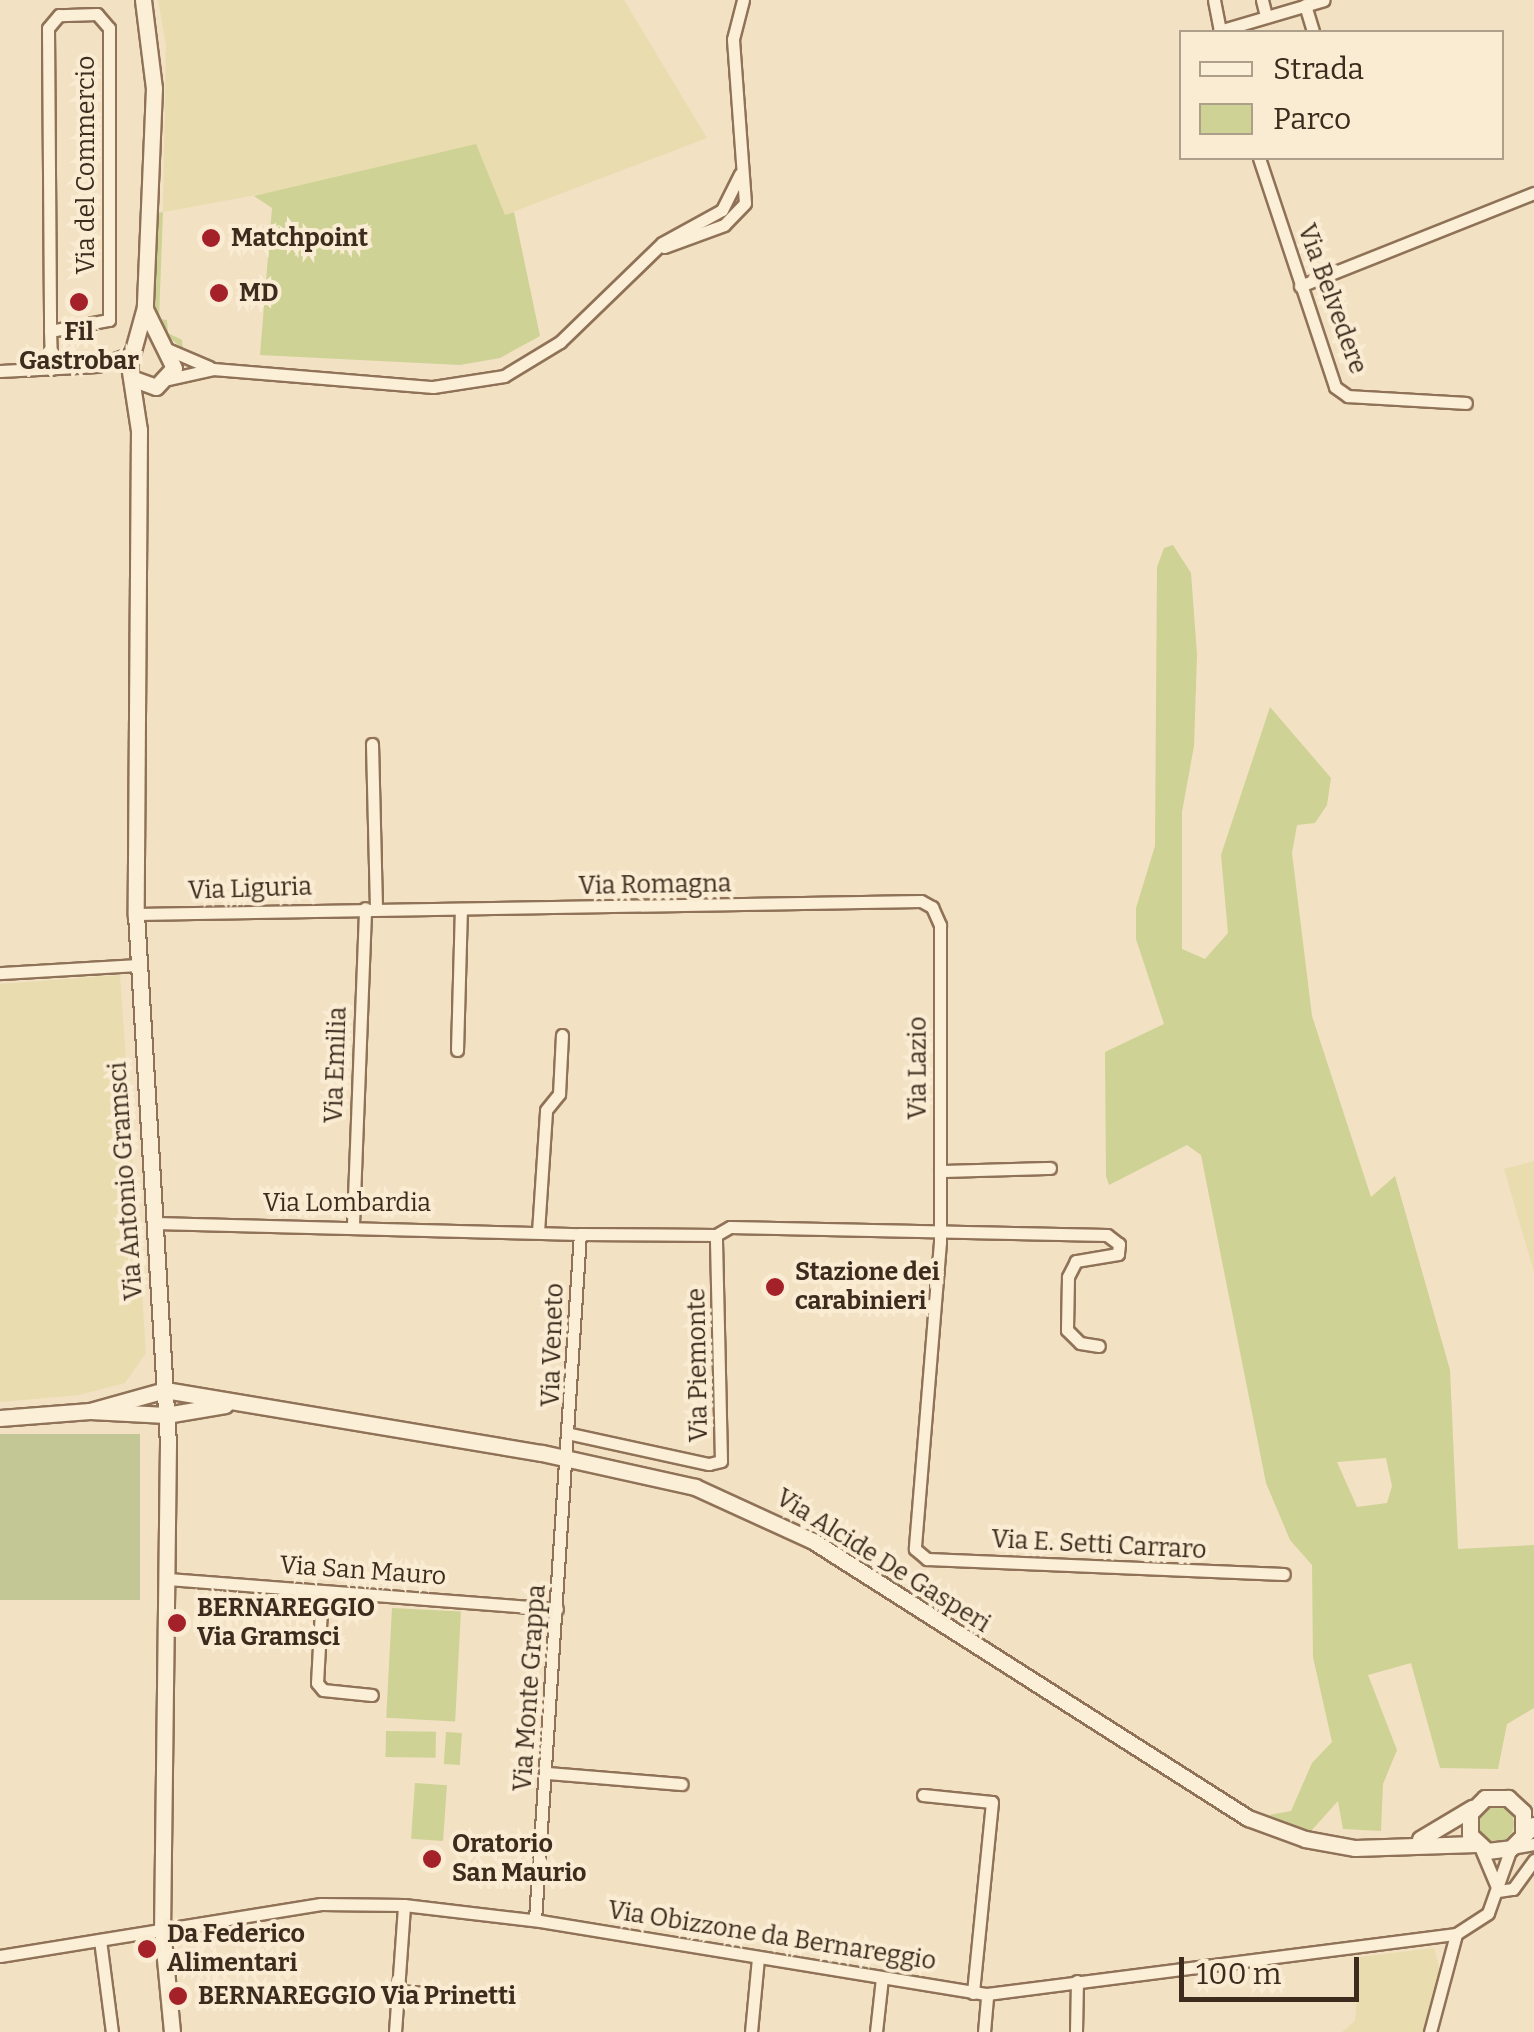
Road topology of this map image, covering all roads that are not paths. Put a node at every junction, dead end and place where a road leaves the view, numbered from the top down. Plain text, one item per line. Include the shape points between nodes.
1 (143, 0) edge
2 (742, 0) edge
3 (1214, 0) edge
4 (1324, 0) edge
5 (1306, 6) junction
6 (1220, 30) edge
7 (1227, 30) edge
8 (1312, 30) edge
9 (1261, 160) edge
10 (1534, 192) edge
11 (1300, 286) junction
12 (145, 307) junction
13 (50, 330) junction
14 (167, 348) junction
15 (134, 352) junction
16 (96, 366) junction
17 (51, 369) junction
18 (212, 369) junction
19 (0, 371) edge
20 (134, 378) junction
21 (166, 381) junction
22 (1466, 403) dead end
23 (139, 430) junction
24 (372, 744) dead end
25 (932, 907) joint
26 (371, 908) junction
27 (461, 910) junction
28 (136, 914) junction
29 (137, 965) junction
30 (0, 973) edge
31 (562, 1035) dead end
32 (458, 1050) dead end
33 (1050, 1168) dead end
34 (940, 1171) junction
35 (155, 1223) junction
36 (353, 1224) junction
37 (538, 1232) junction
38 (941, 1232) junction
39 (580, 1234) junction
40 (716, 1235) junction
41 (1099, 1346) dead end
42 (164, 1390) junction
43 (233, 1404) junction
44 (90, 1412) junction
45 (166, 1415) junction
46 (0, 1418) edge
47 (571, 1434) junction
48 (570, 1459) junction
49 (915, 1550) joint
50 (1284, 1574) dead end
51 (166, 1579) junction
52 (322, 1591) junction
53 (557, 1609) junction
54 (372, 1695) dead end
55 (547, 1773) junction
56 (682, 1784) dead end
57 (923, 1795) dead end
58 (1512, 1800) junction
59 (1534, 1803) edge
60 (1472, 1808) junction
61 (1530, 1834) edge
62 (1408, 1845) junction
63 (1478, 1846) junction
64 (1511, 1848) junction
65 (1534, 1860) edge
66 (1498, 1891) junction
67 (404, 1905) junction
68 (535, 1920) junction
69 (162, 1928) junction
70 (1456, 1934) junction
71 (100, 1940) junction
72 (0, 1956) edge
73 (758, 1958) junction
74 (882, 1978) junction
75 (1077, 1981) junction
76 (398, 1991) junction
77 (980, 1994) junction
78 (463, 1996) dead end
79 (112, 2032) edge
80 (172, 2032) edge
81 (395, 2032) edge
82 (750, 2032) edge
83 (876, 2032) edge
84 (984, 2032) edge
85 (1076, 2032) edge
86 (1430, 2032) edge

1 - 12 street via 154,88
2 - 18 street via 733,40 746,198 736,218 650,252 552,349 493,379 433,386
3 - 6 street
4 - 5 street
5 - 7 street
5 - 8 street
9 - 11 street, Via Belvedere
10 - 11 street
11 - 22 street, Via Belvedere via 1335,388 1348,396
12 - 14 street
12 - 15 street
13 - 13 street, Via del Commercio via 108,320 109,28 97,14 58,15 48,28
13 - 17 street, Via del Commercio
14 - 15 street via 152,343
14 - 18 street
14 - 21 street via 174,362
15 - 16 street
15 - 20 street
16 - 17 street
16 - 20 street
17 - 19 street
18 - 21 street
20 - 21 street via 147,387
20 - 23 street, Via Antonio Gramsci
21 - 23 street, Via Antonio Gramsci
23 - 28 street, Via Antonio Gramsci
24 - 26 street
25 - 27 street, Via Romagna via 886,902
25 - 34 street, Via Lazio via 940,925
26 - 27 street, Via Romagna
26 - 28 street, Via Liguria
26 - 36 street, Via Emilia
27 - 32 street
28 - 29 street, Via Antonio Gramsci
29 - 30 street
29 - 35 street, Via Antonio Gramsci
31 - 37 street via 560,1094 546,1110
33 - 34 street
34 - 38 street, Via Lazio
35 - 36 street, Via Lombardia
35 - 42 street, Via Antonio Gramsci
36 - 37 street, Via Lombardia
37 - 39 street, Via Lombardia
38 - 40 street, Via Lombardia via 730,1226
38 - 41 street, Via Lombardia via 1115,1238 1118,1254 1112,1259 1082,1258 1070,1266 1067,1330 1080,1343
38 - 49 street, Via Lazio
39 - 40 street, Via Lombardia
39 - 47 street, Via Veneto
40 - 47 street, Via Piemonte via 722,1461
42 - 43 street, Via Alcide De Gasperi
42 - 44 street
42 - 45 street, Via Antonio Gramsci
43 - 45 street, Via Alcide De Gasperi
43 - 48 street, Via Alcide De Gasperi
44 - 45 street, Via Alcide De Gasperi
44 - 46 street
45 - 51 street, Via Antonio Gramsci
47 - 48 street, Via Veneto
48 - 53 street, Via Monte Grappa
48 - 62 street, Via Alcide De Gasperi via 695,1487 776,1520 1248,1818 1333,1845
49 - 50 street, Via E. Setti Carraro via 927,1559
51 - 52 street, Via San Mauro
51 - 69 street, Via Antonio Gramsci
52 - 53 street, Via San Mauro
52 - 54 street via 317,1684
53 - 55 street, Via Monte Grappa
55 - 56 street
55 - 68 street, Via Monte Grappa
57 - 77 street via 992,1802
58 - 59 street
58 - 60 street via 1489,1796
58 - 61 street
60 - 62 street
60 - 63 street via 1468,1829
61 - 64 street
62 - 63 street, Via Alcide De Gasperi
63 - 64 street
63 - 66 street
64 - 66 street
65 - 66 street via 1513,1889
66 - 70 street via 1483,1920
67 - 68 street, Via Obizzone da Bernareggio
67 - 69 street, Via Obizzone da Bernareggio via 321,1904
67 - 76 street
68 - 73 street, Via Obizzone da Bernareggio
69 - 71 street, Via Obizzone da Bernareggio
69 - 80 street, Via Antonio Gramsci
70 - 75 street, Via Obizzone da Bernareggio
70 - 86 street
71 - 72 street, Via Obizzone da Bernareggio
71 - 79 street
73 - 74 street, Via Obizzone da Bernareggio
73 - 82 street
74 - 77 street, Via Obizzone da Bernareggio
74 - 83 street
75 - 77 street, Via Obizzone da Bernareggio
75 - 85 street
76 - 78 street
76 - 81 street
77 - 84 street

